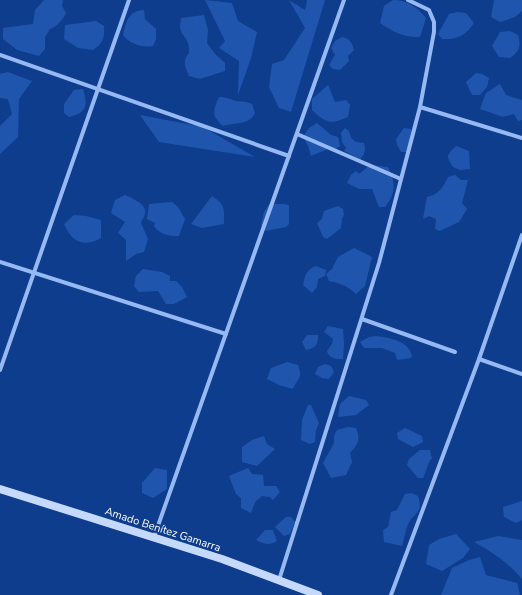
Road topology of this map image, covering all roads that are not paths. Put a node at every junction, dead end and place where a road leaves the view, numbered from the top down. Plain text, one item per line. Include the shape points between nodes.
1 (129, 0) edge
2 (344, 0) edge
3 (408, 0) edge
4 (0, 55) edge
5 (98, 90) junction
6 (420, 107) junction
7 (297, 134) junction
8 (522, 137) edge
9 (289, 156) junction
10 (401, 179) junction
11 (522, 235) edge
12 (0, 262) edge
13 (34, 273) junction
14 (362, 319) junction
15 (226, 334) junction
16 (455, 352) dead end
17 (479, 359) junction
18 (0, 370) edge
19 (522, 374) edge
20 (0, 489) edge
21 (154, 537) junction
22 (279, 580) junction
23 (318, 595) edge
24 (391, 595) edge

1 - 5 street
2 - 7 street
3 - 6 street via 429,10 434,22
4 - 5 street
5 - 9 street
5 - 13 street
6 - 8 street
6 - 10 street
7 - 9 street
7 - 10 street
9 - 15 street
10 - 14 street
11 - 17 street
12 - 13 street
13 - 15 street
13 - 18 street
14 - 16 street
14 - 22 street
15 - 21 street
17 - 19 street
17 - 24 street
20 - 21 main road, Amado Benítez Gamarra
21 - 22 main road, Amado Benítez Gamarra
22 - 23 main road, Amado Benítez Gamarra

